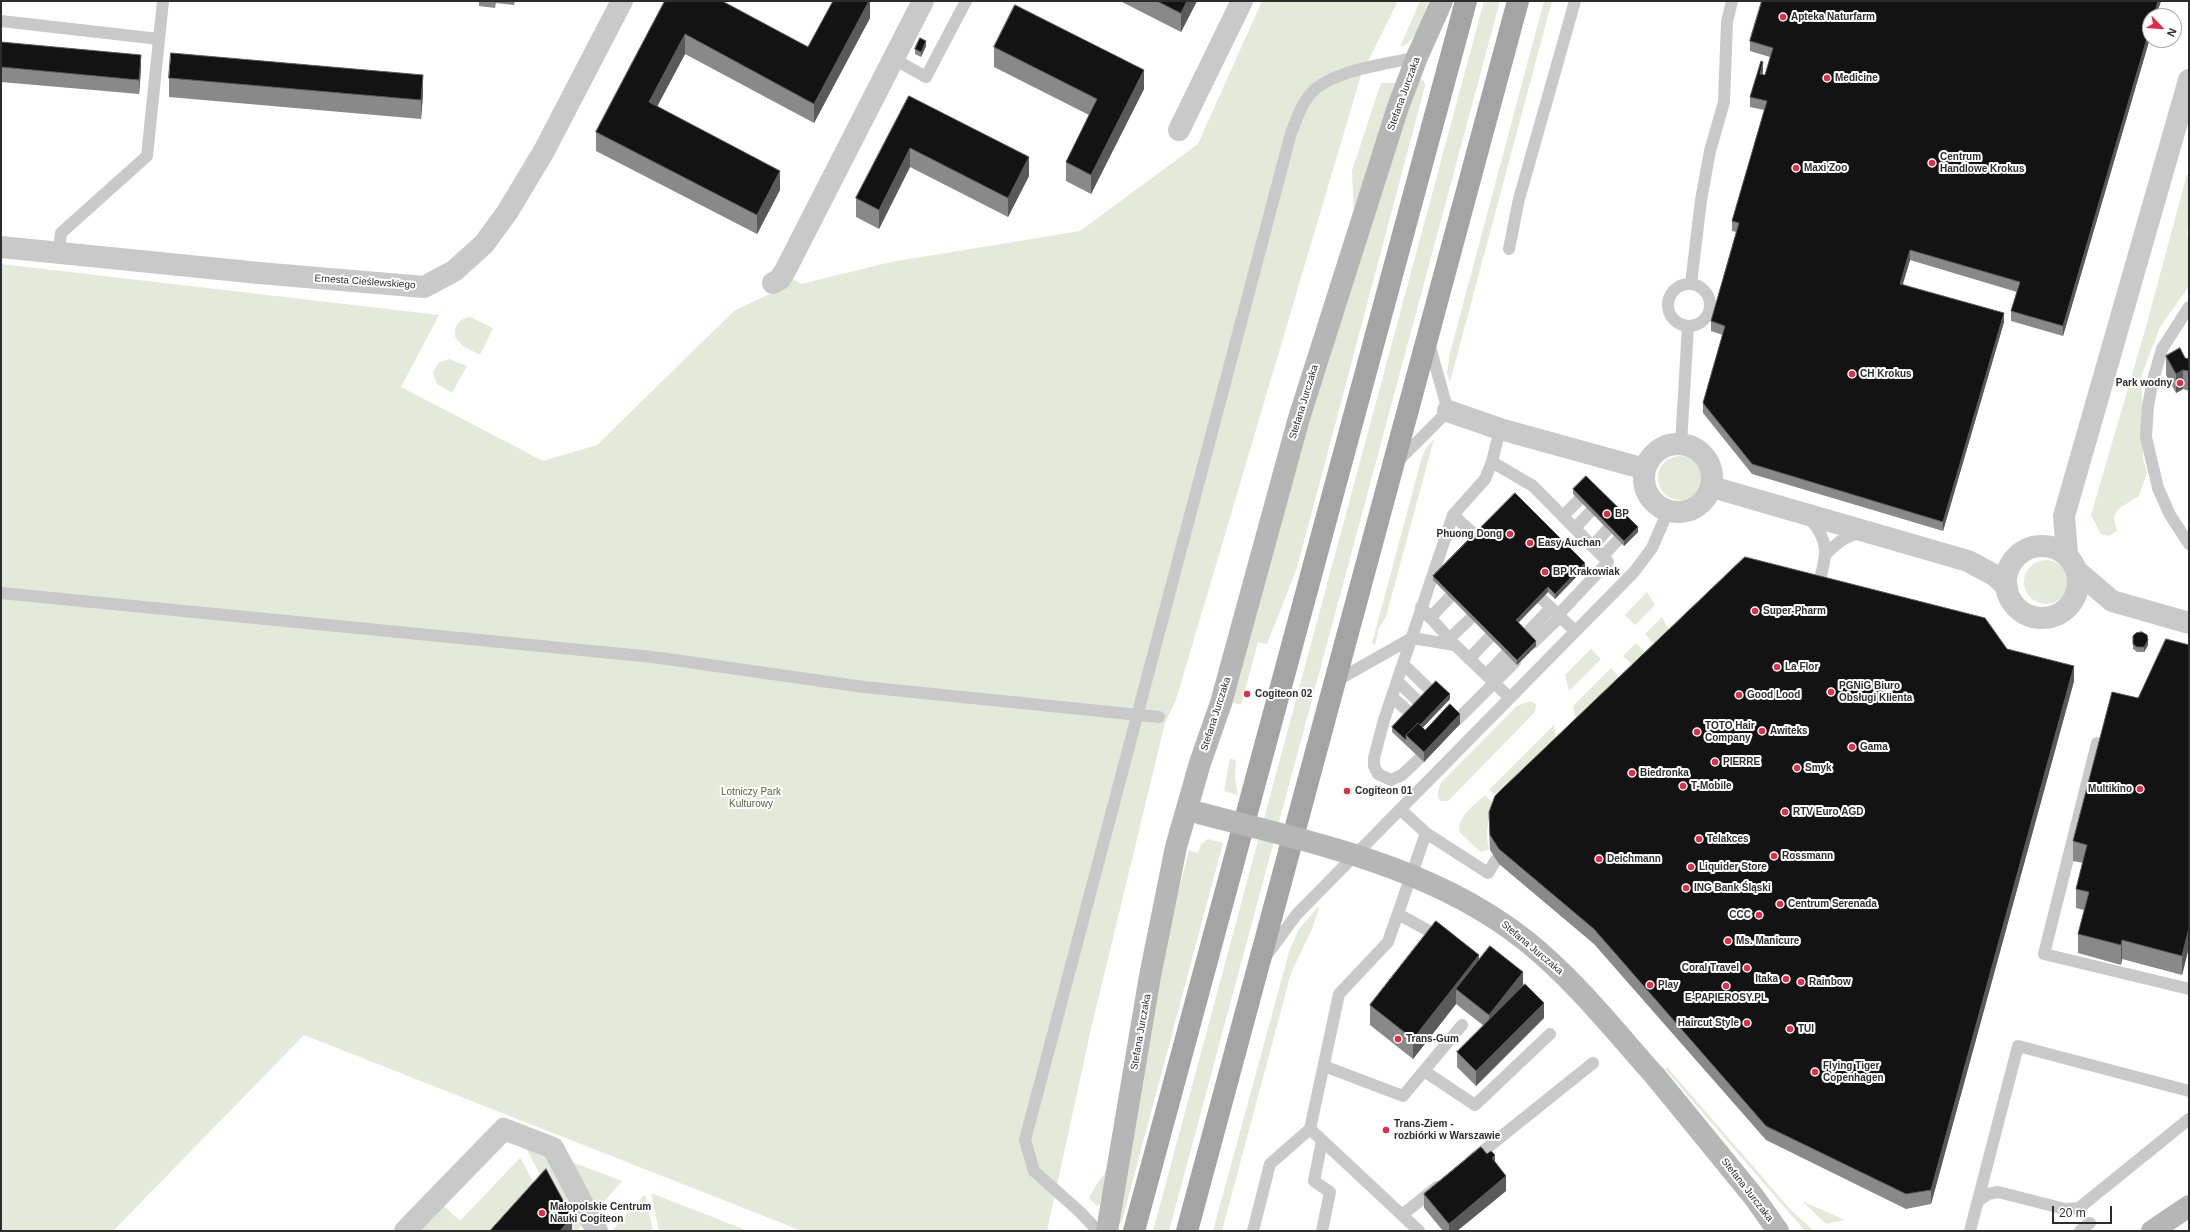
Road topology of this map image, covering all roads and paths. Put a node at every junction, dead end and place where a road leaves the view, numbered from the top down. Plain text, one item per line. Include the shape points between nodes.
1 (163, 1) edge
2 (622, 1) edge
3 (923, 1) edge
4 (966, 1) edge
5 (1242, 1) edge
6 (1442, 1) edge
7 (1466, 1) edge
8 (1518, 1) edge
9 (1575, 1) edge
10 (1732, 1) edge
11 (1, 21) edge
12 (159, 38) junction
13 (1417, 57) junction
14 (892, 58) junction
15 (2189, 80) edge
16 (1179, 130) dead end
17 (1, 247) edge
18 (1508, 249) dead end
19 (59, 252) junction
20 (773, 283) dead end
21 (1691, 284) junction
22 (2189, 307) edge
23 (1688, 326) junction
24 (1427, 338) junction
25 (1448, 411) junction
26 (1500, 428) junction
27 (1680, 444) junction
28 (1492, 462) junction
29 (1393, 465) junction
30 (1645, 469) junction
31 (1712, 487) junction
32 (1579, 500) edge
33 (1668, 511) junction
34 (1590, 512) edge
35 (1805, 514) junction
36 (1453, 515) junction
37 (1563, 516) junction
38 (2064, 516) junction
39 (1575, 528) junction
40 (1608, 529) edge
41 (1867, 532) junction
42 (1476, 537) edge
43 (1618, 540) edge
44 (2189, 544) edge
45 (1593, 546) junction
46 (2027, 551) junction
47 (1826, 554) junction
48 (1603, 556) junction
49 (1968, 561) junction
50 (2072, 563) junction
51 (1436, 583) edge
52 (2007, 587) junction
53 (1817, 590) edge
54 (1, 593) edge
55 (1424, 595) junction
56 (1450, 597) edge
57 (1542, 599) edge
58 (2112, 601) junction
59 (1421, 607) junction
60 (2066, 610) junction
61 (1556, 613) junction
62 (1430, 618) junction
63 (1471, 618) edge
64 (2189, 623) edge
65 (1575, 631) junction
66 (1490, 637) edge
67 (1412, 638) junction
68 (1529, 639) edge
69 (1452, 642) junction
70 (1510, 658) edge
71 (1469, 659) junction
72 (1403, 664) junction
73 (1490, 679) junction
74 (1336, 681) junction
75 (1398, 681) junction
76 (1431, 691) edge
77 (1392, 696) junction
78 (1509, 697) junction
79 (1420, 703) edge
80 (1410, 713) edge
81 (1138, 715) junction
82 (1159, 717) dead end
83 (1457, 720) edge
84 (2097, 743) edge
85 (1420, 758) edge
86 (1400, 808) junction
87 (1193, 812) junction
88 (1426, 833) junction
89 (1496, 860) edge
90 (1398, 914) junction
91 (1452, 943) edge
92 (1258, 968) junction
93 (2189, 989) edge
94 (1462, 1025) dead end
95 (1550, 1034) dead end
96 (1593, 1063) dead end
97 (1324, 1066) junction
98 (1424, 1071) junction
99 (2189, 1091) edge
100 (2189, 1119) edge
101 (1310, 1129) junction
102 (1322, 1141) junction
103 (1464, 1166) edge
104 (1445, 1181) edge
105 (1978, 1201) junction
106 (2189, 1206) edge
107 (1402, 1215) junction
108 (2090, 1223) dead end
109 (405, 1231) edge
110 (597, 1231) edge
111 (1098, 1231) edge
112 (1107, 1231) edge
113 (1134, 1231) edge
114 (1187, 1231) edge
115 (1253, 1231) edge
116 (1322, 1231) edge
117 (1419, 1231) edge
118 (1778, 1231) edge
119 (1970, 1231) edge
120 (2080, 1231) edge
121 (2152, 1231) edge

1 - 12 lane
2 - 19 street, Ernesta Cieślewskiego via 544,151 508,211 479,248 454,271 424,287 281,276
3 - 14 street
4 - 14 lane via 926,76
5 - 16 street
6 - 13 street, Stefana Jurczaka
7 - 113 main road
8 - 24 main road
9 - 18 lane via 1514,219
10 - 21 lane via 1727,22 1724,102 1710,151 1701,200
11 - 12 lane
12 - 19 lane via 147,156 61,233
13 - 81 lane via 1337,76 1319,85 1308,97 1298,115
13 - 87 street, Stefana Jurczaka via 1398,107 1299,418 1219,709 1200,763
14 - 20 street via 786,269 780,279
15 - 38 street
17 - 19 street, Ernesta Cieślewskiego
21 - 23 lane via 1676,289 1669,303 1672,317
21 - 23 lane via 1701,288 1708,296 1712,313 1701,322
22 - 44 lane via 2162,349 2152,387 2146,437 2158,488 2170,515
23 - 27 lane
24 - 25 lane
24 - 29 main road
25 - 26 street
25 - 29 lane
26 - 28 lane
26 - 30 street
27 - 30 street via 1664,447 1656,452
27 - 31 street via 1697,449 1707,459 1712,473
28 - 36 lane via 1485,479
28 - 37 lane via 1533,486
29 - 74 main road
30 - 33 street via 1647,493 1657,505
31 - 33 street via 1707,498 1694,508 1680,512
31 - 35 street
32 - 37 lane
33 - 65 lane via 1647,556
34 - 39 lane
35 - 41 street
35 - 47 lane via 1818,527 1824,539
36 - 42 lane
36 - 55 lane
37 - 39 lane
38 - 46 street
38 - 50 street
39 - 45 lane
40 - 45 lane
41 - 47 lane via 1850,535
41 - 49 street
43 - 48 lane
45 - 48 lane
46 - 49 street via 1998,560
46 - 50 street via 2052,548
46 - 52 street via 2008,570
47 - 53 lane
48 - 61 lane via 1608,562
49 - 52 street via 1994,575
50 - 58 street
50 - 60 street via 2079,581 2073,602
51 - 55 lane
52 - 60 street via 2016,607 2030,616 2046,618
54 - 81 lane via 653,657 864,687
55 - 59 lane
56 - 62 lane
57 - 61 lane
58 - 60 street
58 - 64 street
59 - 62 lane
59 - 67 lane
61 - 65 lane
61 - 68 lane
62 - 69 lane
63 - 69 lane
65 - 78 lane
66 - 71 lane
67 - 69 lane
67 - 72 lane
67 - 74 lane
69 - 71 lane
70 - 73 lane
71 - 73 lane
72 - 75 lane
72 - 76 lane
73 - 78 lane
73 - 83 lane
74 - 92 main road
75 - 77 lane
75 - 79 lane
77 - 80 lane
77 - 85 lane via 1389,718 1374,758 1374,766 1378,774 1386,779 1397,779
78 - 86 lane
81 - 82 lane
81 - 111 lane via 1025,1140 1034,1170
84 - 93 lane via 2044,954
86 - 88 lane
86 - 92 lane via 1297,914
87 - 112 street, Stefana Jurczaka via 1176,847 1150,976
87 - 118 street, Stefana Jurczaka, bridge via 1370,859 1418,877 1464,899 1525,940 1574,984 1656,1077 1754,1197
88 - 89 lane via 1488,872
88 - 90 lane
90 - 91 lane
90 - 97 lane via 1388,942 1339,994
92 - 114 main road
94 - 98 lane
95 - 98 lane via 1476,1105
96 - 103 lane
97 - 98 lane via 1403,1096
97 - 101 lane
99 - 105 lane via 2018,1046
100 - 105 lane via 2079,1208 2065,1209 1998,1192 1988,1194
101 - 102 lane
101 - 115 lane via 1270,1164
102 - 107 lane
102 - 116 lane via 1314,1181 1330,1192
104 - 107 lane
105 - 119 lane
106 - 121 street
107 - 117 lane
108 - 120 lane
109 - 110 street via 504,1129 553,1148

